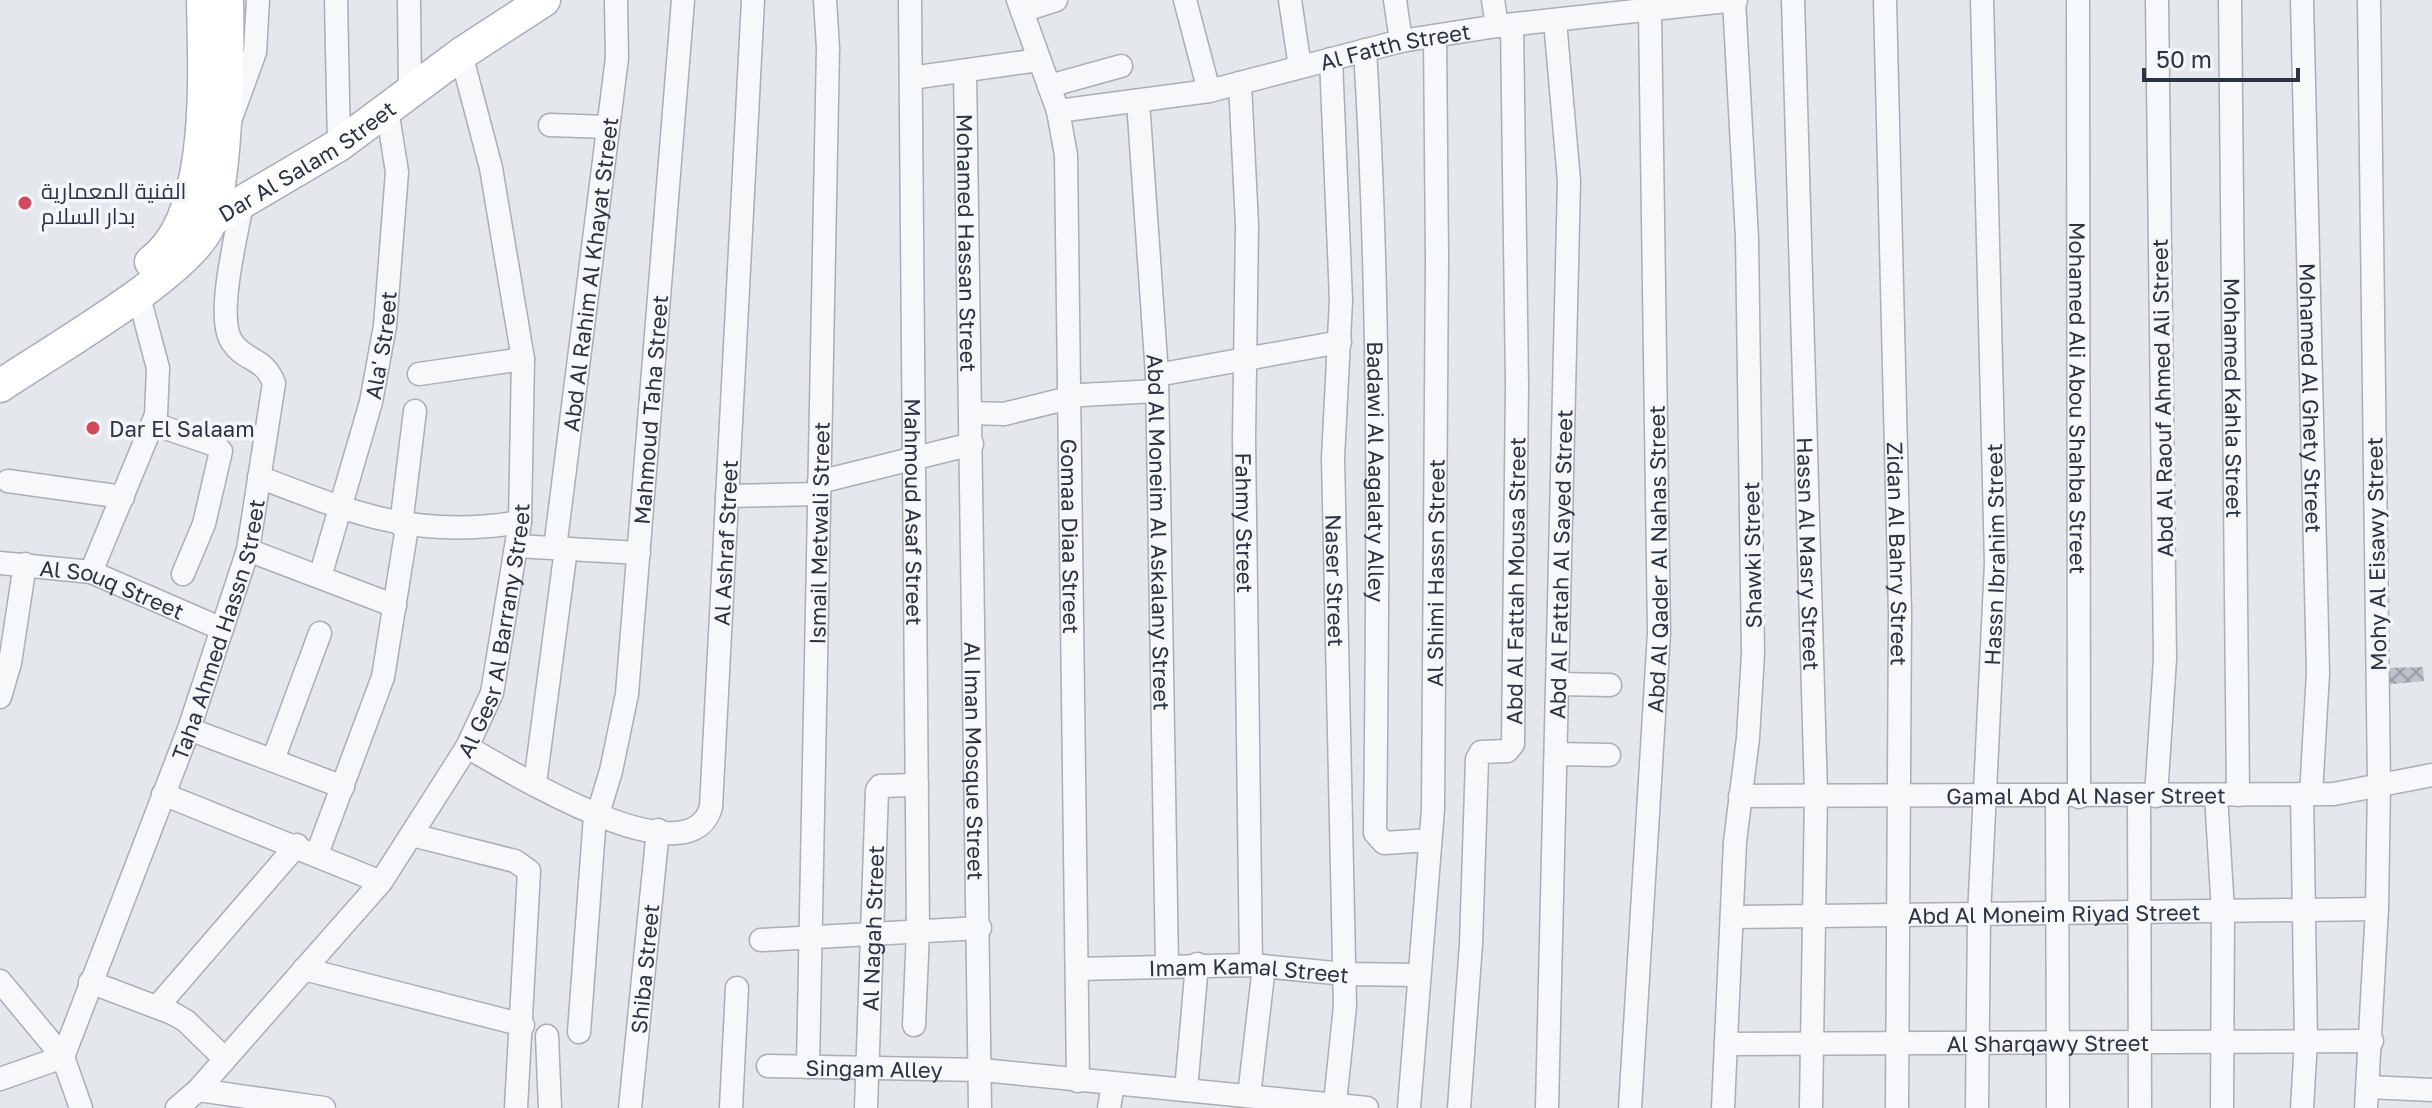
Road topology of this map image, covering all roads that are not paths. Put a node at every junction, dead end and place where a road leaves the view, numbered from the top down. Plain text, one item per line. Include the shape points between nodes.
1 (203, 0) edge
2 (227, 0) edge
3 (258, 0) edge
4 (336, 0) edge
5 (409, 0) edge
6 (616, 0) edge
7 (683, 0) edge
8 (753, 0) edge
9 (825, 0) edge
10 (910, 0) edge
11 (1056, 0) edge
12 (1185, 0) edge
13 (1290, 0) edge
14 (1395, 0) edge
15 (1493, 0) edge
16 (1735, 0) edge
17 (1793, 0) edge
18 (1885, 0) edge
19 (1982, 0) edge
20 (2078, 0) edge
21 (2157, 0) edge
22 (2230, 0) edge
23 (2302, 0) edge
24 (2369, 0) edge
25 (1701, 2) edge
26 (532, 4) edge
27 (1020, 5) edge
28 (1597, 9) edge
29 (1650, 11) junction
30 (1555, 21) junction
31 (1504, 26) junction
32 (1435, 36) junction
33 (1401, 41) junction
34 (216, 42) junction
35 (1365, 50) junction
36 (461, 54) junction
37 (1331, 59) junction
38 (1039, 60) junction
39 (1121, 66) dead end
40 (1300, 67) junction
41 (965, 71) junction
42 (911, 78) junction
43 (1240, 83) junction
44 (1049, 86) junction
45 (1209, 91) junction
46 (398, 100) junction
47 (1138, 101) junction
48 (1058, 111) junction
49 (550, 125) dead end
50 (608, 127) junction
51 (221, 140) junction
52 (339, 145) junction
53 (242, 203) junction
54 (210, 221) junction
55 (138, 293) junction
56 (1340, 342) junction
57 (523, 359) junction
58 (1244, 359) junction
59 (0, 364) edge
60 (419, 374) dead end
61 (1157, 383) junction
62 (0, 386) edge
63 (1069, 396) junction
64 (415, 411) dead end
65 (971, 413) junction
66 (154, 424) junction
67 (972, 444) junction
68 (914, 458) junction
69 (259, 477) junction
70 (8, 481) dead end
71 (819, 488) junction
72 (727, 496) junction
73 (123, 497) junction
74 (341, 509) junction
75 (520, 522) junction
76 (404, 526) junction
77 (517, 546) junction
78 (561, 549) junction
79 (248, 550) junction
80 (639, 553) junction
81 (0, 563) edge
82 (25, 564) junction
83 (91, 572) junction
84 (183, 574) dead end
85 (320, 577) junction
86 (395, 606) junction
87 (222, 629) junction
88 (320, 633) dead end
89 (1559, 684) junction
90 (1610, 685) dead end
91 (0, 697) edge
92 (189, 729) junction
93 (467, 747) junction
94 (1557, 754) junction
95 (1609, 755) dead end
96 (273, 760) junction
97 (2432, 775) edge
98 (535, 783) junction
99 (2379, 784) junction
100 (917, 785) junction
101 (343, 787) junction
102 (163, 794) junction
103 (1816, 794) junction
104 (2306, 794) junction
105 (2227, 795) junction
106 (1740, 796) junction
107 (1899, 796) junction
108 (2148, 796) junction
109 (2068, 797) junction
110 (1985, 798) junction
111 (596, 816) junction
112 (658, 830) junction
113 (412, 835) junction
114 (1430, 840) junction
115 (307, 850) junction
116 (381, 882) junction
117 (2377, 909) junction
118 (2304, 911) junction
119 (2223, 912) junction
120 (2139, 914) junction
121 (2057, 915) junction
122 (1979, 916) junction
123 (1732, 917) junction
124 (1814, 917) junction
125 (1898, 917) junction
126 (980, 928) junction
127 (918, 931) junction
128 (872, 934) junction
129 (810, 937) junction
130 (761, 940) dead end
131 (1197, 964) junction
132 (1167, 965) junction
133 (1258, 966) junction
134 (304, 969) junction
135 (1077, 969) junction
136 (1345, 974) junction
137 (1419, 975) junction
138 (90, 982) junction
139 (737, 988) dead end
140 (4, 992) edge
141 (158, 1006) junction
142 (523, 1025) junction
143 (914, 1025) dead end
144 (579, 1032) dead end
145 (547, 1036) dead end
146 (2222, 1041) junction
147 (2306, 1041) junction
148 (2372, 1041) junction
149 (2058, 1042) junction
150 (2140, 1042) junction
151 (1812, 1043) junction
152 (1897, 1043) junction
153 (1977, 1043) junction
154 (1726, 1044) junction
155 (63, 1057) junction
156 (225, 1059) junction
157 (768, 1066) dead end
158 (808, 1067) junction
159 (868, 1068) junction
160 (982, 1070) junction
161 (0, 1079) edge
162 (1078, 1081) junction
163 (1113, 1084) junction
164 (198, 1090) junction
165 (1186, 1090) junction
166 (2432, 1090) edge
167 (1249, 1096) junction
168 (2367, 1098) edge
169 (1335, 1103) junction
170 (312, 1107) edge
171 (81, 1108) edge
172 (177, 1108) edge
173 (516, 1108) edge
174 (550, 1108) edge
175 (630, 1108) edge
176 (731, 1108) edge
177 (866, 1108) edge
178 (980, 1108) edge
179 (1109, 1108) edge
180 (1367, 1108) edge
181 (1409, 1108) edge
182 (1459, 1108) edge
183 (1547, 1108) edge
184 (1630, 1108) edge
185 (1723, 1108) edge
186 (1811, 1108) edge
187 (1897, 1108) edge
188 (1977, 1108) edge
189 (2058, 1108) edge
190 (2140, 1108) edge
191 (2222, 1108) edge
192 (2302, 1108) edge

1 - 34 main road
2 - 34 main road
3 - 51 street via 248,81
4 - 52 street
5 - 46 street, Ala' Street
6 - 50 street, Abd Al Rahim Al Khayat Street via 617,58
7 - 80 street, Mahmoud Taha Street
8 - 72 street, Al Ashraf Street
9 - 71 street, Ismail Metwali Street
10 - 42 street, Mahmoud Asaf Street
11 - 27 street
12 - 45 street
13 - 40 street
14 - 33 street
15 - 31 street
16 - 25 street, Al Fatth Street
16 - 106 street, Shawki Street via 1747,238 1753,654
17 - 103 street, Hassn Al Masry Street
18 - 107 street, Zidan Al Bahry Street via 1900,613
19 - 110 street, Hassn Ibrahim Street via 1996,563
20 - 109 street, Mohamed Ali Abou Shahba Street
21 - 108 street, Abd Al Raouf Ahmed Ali Street via 2165,659
22 - 105 street, Mohamed Kahla Street
23 - 104 street, Mohamed Al Ghety Street via 2318,673
24 - 99 street, Mohy Al Eisawy Street
25 - 29 street, Al Fatth Street
26 - 36 main road, Dar Al Salam Street
27 - 38 street, Gomaa Diaa Street
28 - 29 street, Al Fatth Street
28 - 30 street, Al Fatth Street
29 - 184 street, Abd Al Qader Al Nahas Street via 1659,633
30 - 31 street, Al Fatth Street
30 - 89 street, Abd Al Fattah Al Sayed Street via 1569,181
31 - 32 street, Al Fatth Street
31 - 182 street, Abd Al Fattah Mousa Street via 1517,385 1513,744 1507,751 1481,752 1477,759
32 - 33 street, Al Fatth Street
32 - 114 street, Al Shimi Hassn Street
33 - 35 street, Al Fatth Street
34 - 51 main road
34 - 59 main road via 196,182 178,233 155,259
35 - 37 street, Al Fatth Street
35 - 114 street, Badawi Al Aagalaty Alley via 1379,440 1375,833 1384,843
36 - 46 main road, Dar Al Salam Street
36 - 57 street, Al Gesr Al Barrany Street via 491,168
37 - 40 street, Al Fatth Street
37 - 56 street, Naser Street
38 - 41 street
38 - 44 street, Gomaa Diaa Street
39 - 44 street
40 - 43 street, Al Fatth Street
41 - 42 street
41 - 65 street, Mohamed Hassan Street
42 - 68 street, Mahmoud Asaf Street
43 - 45 street, Al Fatth Street
43 - 58 street, Fahmy Street via 1247,225
44 - 48 street, Gomaa Diaa Street
45 - 47 street, Al Fatth Street
46 - 52 main road, Dar Al Salam Street
46 - 74 street, Ala' Street via 387,310 371,402
47 - 48 street, Al Fatth Street
47 - 61 street, Abd Al Moneim Al Askalany Street
48 - 63 street, Gomaa Diaa Street via 1066,155
49 - 50 street
50 - 78 street, Abd Al Rahim Al Khayat Street
51 - 54 main road via 218,196
52 - 53 main road, Dar Al Salam Street
53 - 54 main road, Dar Al Salam Street
53 - 69 street, Taha Ahmed Hassn Street via 225,333 237,350 268,368 274,383
54 - 55 main road, Dar Al Salam Street via 190,253
55 - 62 main road, Dar Al Salam Street
55 - 66 street via 158,368
56 - 58 street
56 - 136 street, Naser Street via 1333,473
57 - 60 street
57 - 75 street, Al Gesr Al Barrany Street
58 - 61 street
58 - 133 street, Fahmy Street
61 - 63 street
61 - 132 street, Abd Al Moneim Al Askalany Street
63 - 65 street via 1014,412
63 - 135 street, Gomaa Diaa Street
64 - 76 street
65 - 67 street, Al Iman Mosque Street
66 - 73 street
66 - 84 street via 221,451 204,524
67 - 68 street
67 - 126 street, Al Iman Mosque Street
68 - 71 street
68 - 100 street, Mahmoud Asaf Street
69 - 74 street
69 - 79 street, Taha Ahmed Hassn Street
70 - 73 street
71 - 72 street
71 - 129 street, Ismail Metwali Street
72 - 112 street, Al Ashraf Street via 711,807 707,821 696,831
73 - 83 street
74 - 76 street
74 - 85 street, Ala' Street
75 - 76 street via 480,529
75 - 77 street, Al Gesr Al Barrany Street
76 - 86 street
77 - 78 street
77 - 93 street, Al Gesr Al Barrany Street via 492,693
78 - 80 street
78 - 98 street, Abd Al Rahim Al Khayat Street
79 - 85 street
79 - 87 street, Taha Ahmed Hassn Street
80 - 111 street, Mahmoud Taha Street via 627,694
81 - 82 street, Al Souq Street
82 - 83 street, Al Souq Street
82 - 91 street
83 - 87 street, Al Souq Street
85 - 86 street
86 - 101 street via 383,677
87 - 92 street, Taha Ahmed Hassn Street
88 - 96 street
89 - 90 street
89 - 94 street, Abd Al Fattah Al Sayed Street
92 - 96 street
92 - 102 street, Taha Ahmed Hassn Street
93 - 98 street, Al Ashraf Street
93 - 113 street, Al Gesr Al Barrany Street
94 - 95 street
94 - 183 street, Abd Al Fattah Al Sayed Street
96 - 101 street
97 - 99 street, Gamal Abd Al Naser Street
98 - 111 street, Al Ashraf Street
99 - 104 street, Gamal Abd Al Naser Street
99 - 117 street, Mohy Al Eisawy Street
100 - 127 street, Mahmoud Asaf Street
100 - 128 street, Al Nagah Street via 878,787
101 - 115 street
102 - 115 street
102 - 138 street, Taha Ahmed Hassn Street
103 - 106 street, Gamal Abd Al Naser Street
103 - 107 street, Gamal Abd Al Naser Street
103 - 124 street, Hassn Al Masry Street
104 - 105 street, Gamal Abd Al Naser Street
104 - 118 street, Mohamed Al Ghety Street
105 - 108 street, Gamal Abd Al Naser Street
105 - 119 street, Mohamed Kahla Street
106 - 123 street, Shawki Street
107 - 110 street, Gamal Abd Al Naser Street
107 - 125 street, Zidan Al Bahry Street
108 - 109 street, Gamal Abd Al Naser Street
108 - 120 street, Abd Al Raouf Ahmed Ali Street
109 - 110 street, Gamal Abd Al Naser Street
109 - 121 street, Mohamed Ali Abou Shahba Street
110 - 122 street, Hassn Ibrahim Street
111 - 112 street, Al Ashraf Street
111 - 144 street, Mahmoud Taha Street
112 - 175 street, Shiba Street
113 - 116 street, Al Gesr Al Barrany Street
113 - 142 street via 515,861 529,871
114 - 137 street, Al Shimi Hassn Street
115 - 116 street
115 - 141 street
116 - 134 street, Al Gesr Al Barrany Street
117 - 118 street, Abd Al Moneim Riyad Street
117 - 148 street, Mohy Al Eisawy Street
118 - 119 street, Abd Al Moneim Riyad Street
118 - 147 street, Mohamed Al Ghety Street
119 - 120 street, Abd Al Moneim Riyad Street
119 - 146 street, Mohamed Kahla Street
120 - 121 street, Abd Al Moneim Riyad Street
120 - 150 street, Abd Al Raouf Ahmed Ali Street
121 - 122 street, Abd Al Moneim Riyad Street
121 - 149 street, Mohamed Ali Abou Shahba Street
122 - 125 street, Abd Al Moneim Riyad Street
122 - 153 street, Hassn Ibrahim Street
123 - 124 street, Abd Al Moneim Riyad Street
123 - 154 street, Shawki Street
124 - 125 street, Abd Al Moneim Riyad Street
124 - 151 street, Hassn Al Masry Street
125 - 152 street, Zidan Al Bahry Street
126 - 127 street
126 - 160 street, Al Iman Mosque Street
127 - 128 street
127 - 143 street, Mahmoud Asaf Street
128 - 129 street
128 - 159 street, Al Nagah Street
129 - 130 street
129 - 158 street, Ismail Metwali Street
131 - 132 street, Imam Kamal Street
131 - 133 street, Imam Kamal Street
131 - 165 street
132 - 135 street, Imam Kamal Street
133 - 136 street, Imam Kamal Street
133 - 167 street, Fahmy Street
134 - 142 street
134 - 156 street, Al Gesr Al Barrany Street
135 - 162 street, Gomaa Diaa Street
136 - 137 street, Imam Kamal Street
136 - 169 street, Naser Street via 1344,1039
137 - 181 street, Al Shimi Hassn Street
138 - 141 street
138 - 155 street, Taha Ahmed Hassn Street
139 - 176 street
140 - 155 street
141 - 156 street via 186,1021
142 - 173 street
145 - 174 street
146 - 147 street, Al Sharqawy Street
146 - 150 street, Al Sharqawy Street
146 - 191 street, Mohamed Kahla Street
147 - 148 street, Al Sharqawy Street
147 - 192 street, Mohamed Al Ghety Street
148 - 168 street, Mohy Al Eisawy Street
149 - 150 street, Al Sharqawy Street
149 - 153 street, Al Sharqawy Street
149 - 189 street, Mohamed Ali Abou Shahba Street
150 - 190 street, Abd Al Raouf Ahmed Ali Street
151 - 152 street, Al Sharqawy Street
151 - 154 street, Al Sharqawy Street
151 - 186 street, Hassn Al Masry Street
152 - 153 street, Al Sharqawy Street
152 - 187 street, Zidan Al Bahry Street
153 - 188 street, Hassn Ibrahim Street
154 - 185 street, Shawki Street
155 - 161 street
155 - 171 street
156 - 164 street, Al Gesr Al Barrany Street
157 - 158 street, Singam Alley
158 - 159 street, Singam Alley
159 - 160 street, Singam Alley
159 - 177 street, Al Nagah Street
160 - 162 street, Singam Alley
160 - 178 street, Al Iman Mosque Street
162 - 163 street, Singam Alley
163 - 165 street, Singam Alley
163 - 179 street
164 - 170 street
164 - 172 street, Al Gesr Al Barrany Street
165 - 167 street, Singam Alley
166 - 168 street
167 - 169 street, Singam Alley
169 - 180 street, Singam Alley

